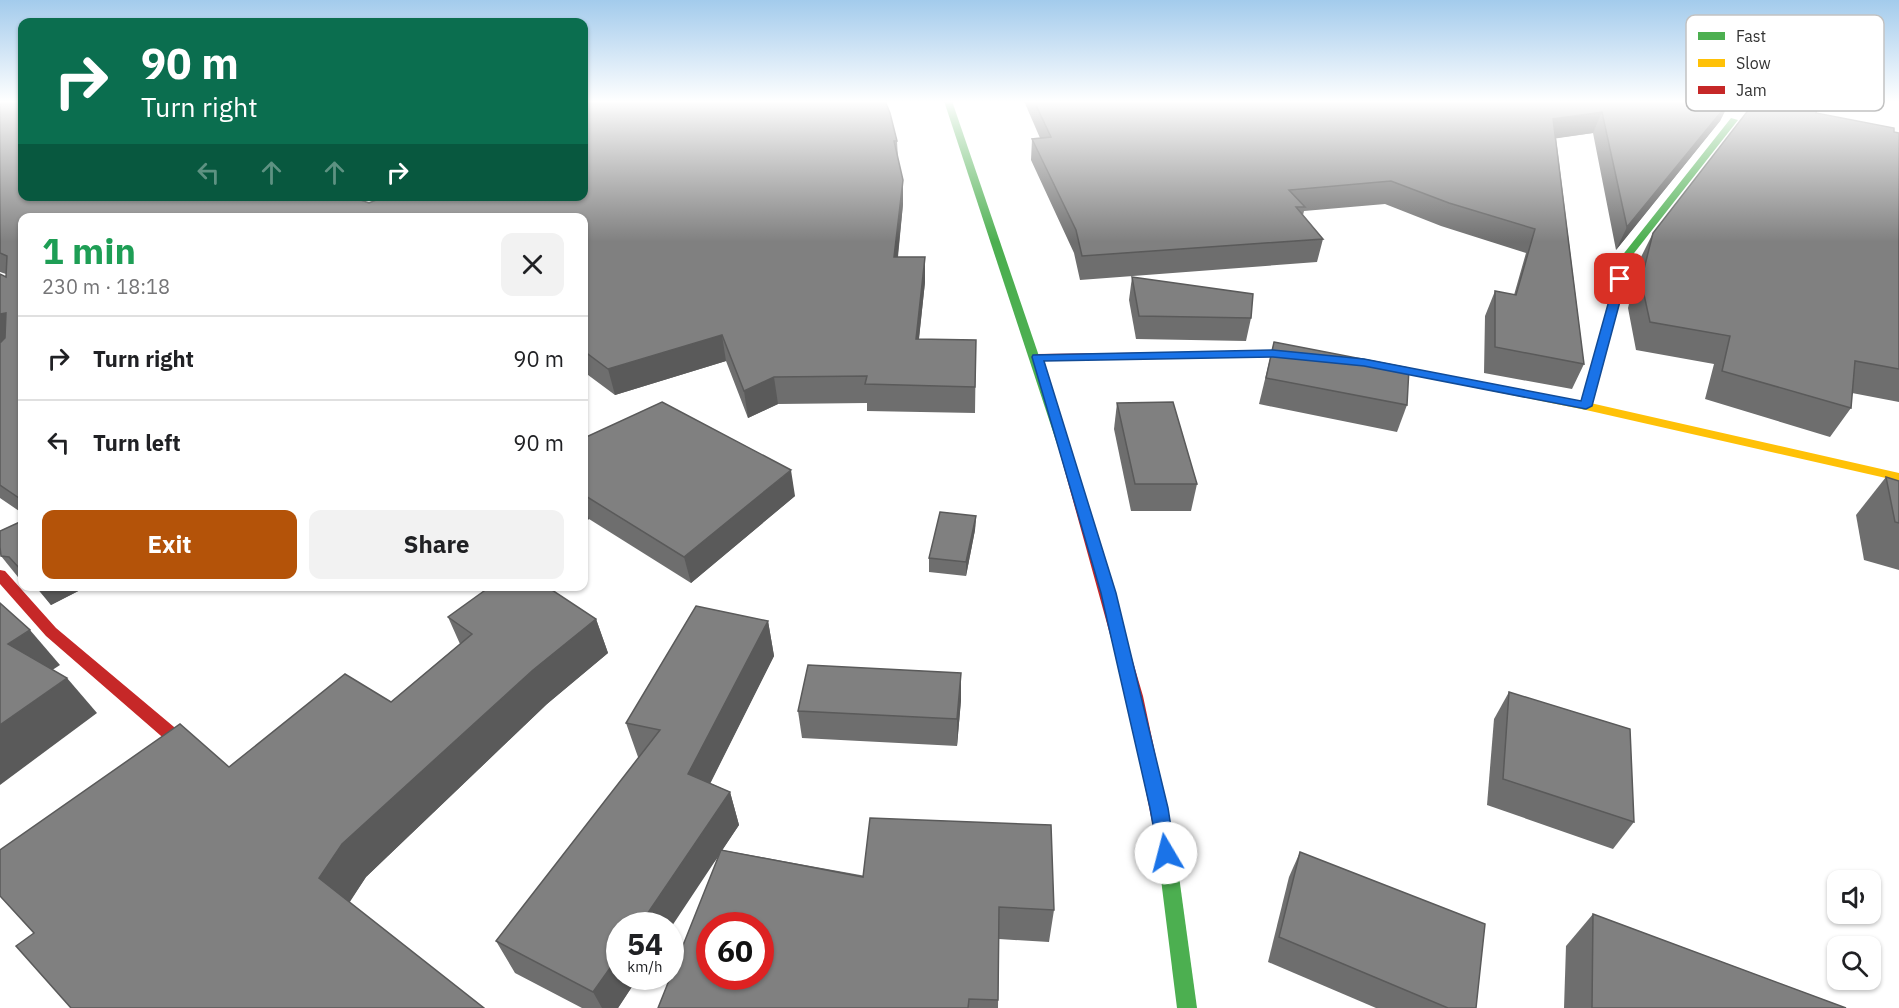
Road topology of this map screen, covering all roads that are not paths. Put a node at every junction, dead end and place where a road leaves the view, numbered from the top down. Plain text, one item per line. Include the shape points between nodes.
1 (964, 148) edge
2 (1712, 148) edge
3 (1037, 357) junction
4 (1330, 359) edge
5 (1352, 362) edge
6 (1586, 406) junction
7 (1899, 477) edge
8 (0, 575) edge
9 (174, 737) edge
10 (1187, 1008) edge

1 - 3 street
2 - 6 street via 1626,257
3 - 4 street via 1273,354
3 - 10 street via 1108,593 1159,808
5 - 6 street
6 - 7 street
8 - 9 street via 51,632

